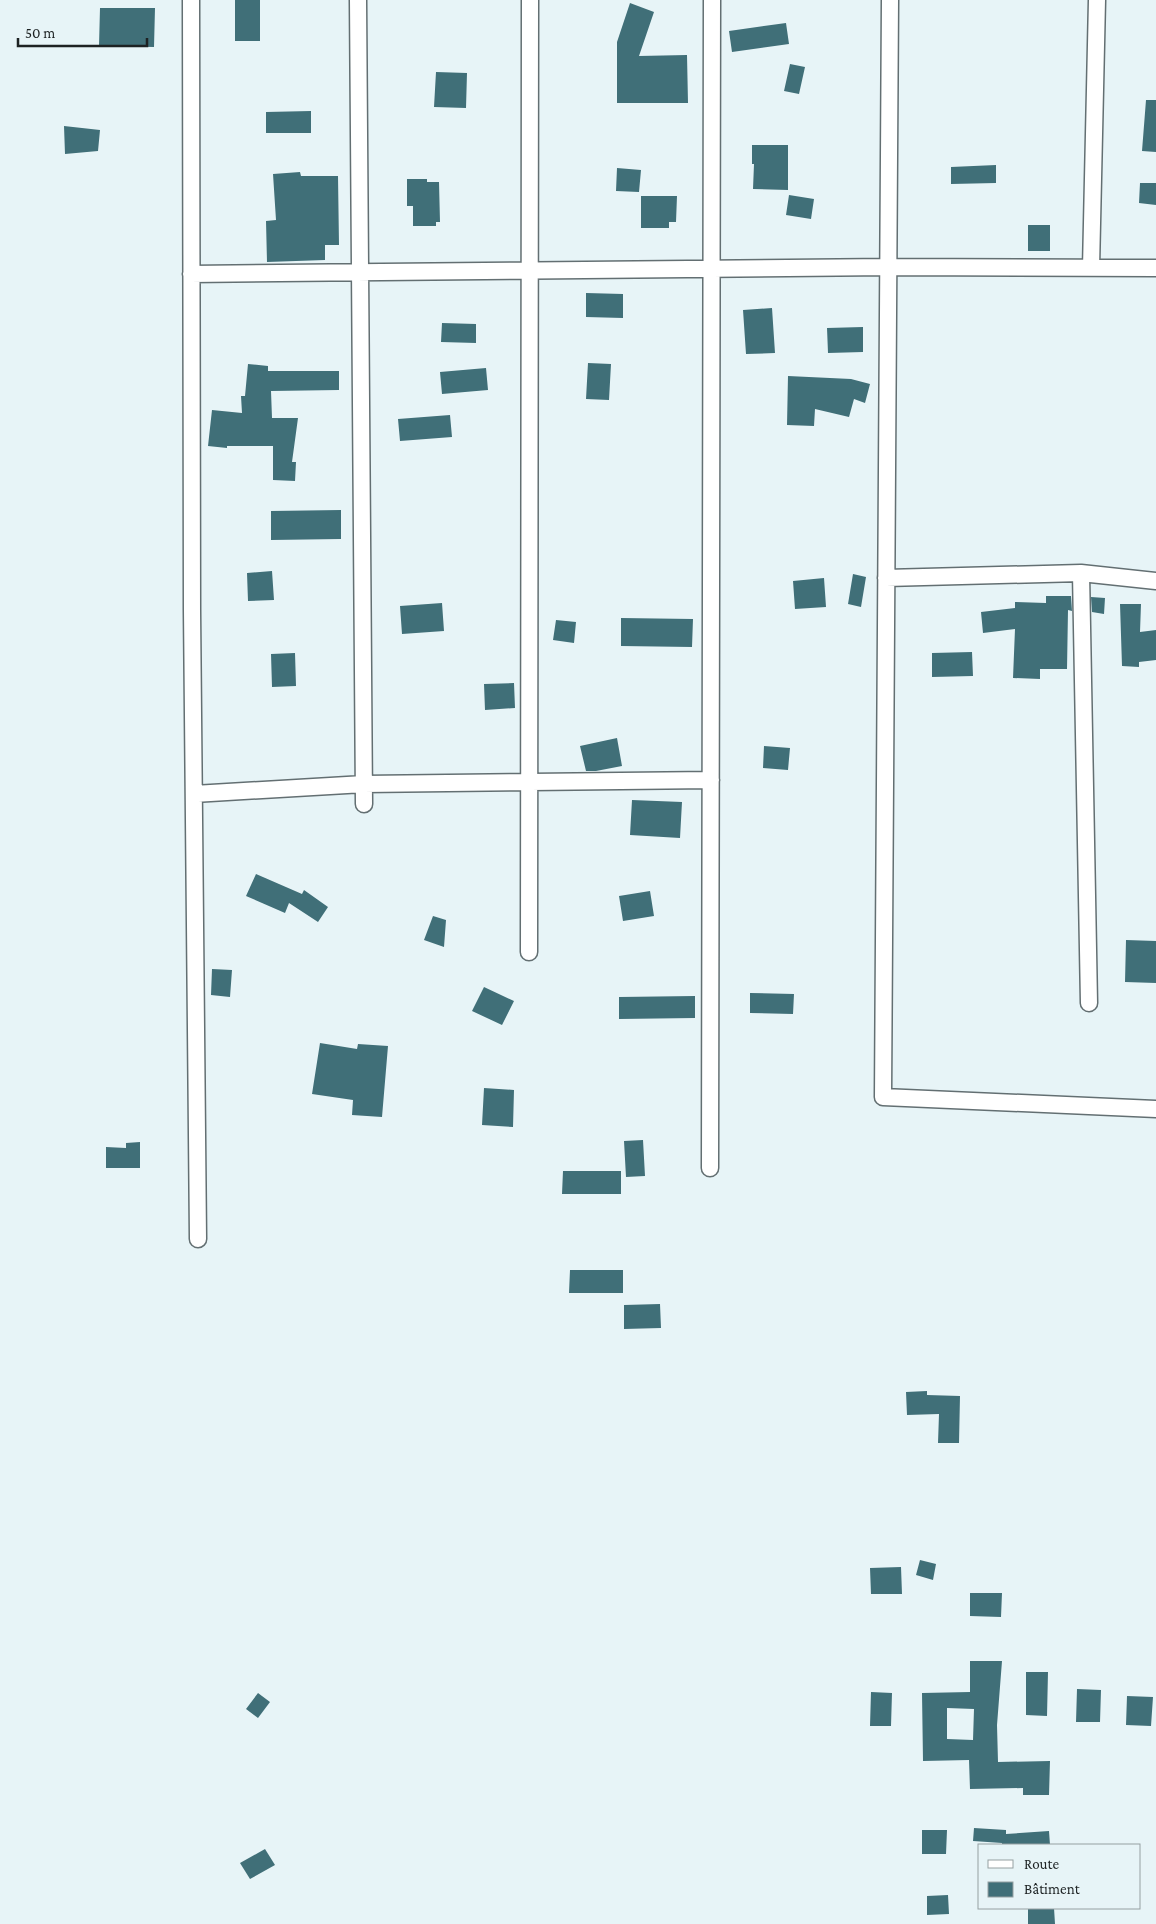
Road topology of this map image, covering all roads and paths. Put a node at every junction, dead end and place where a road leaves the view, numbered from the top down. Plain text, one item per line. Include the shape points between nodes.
1 (191, 0) edge
2 (358, 0) edge
3 (530, 0) edge
4 (712, 0) edge
5 (890, 0) edge
6 (1097, 0) edge
7 (889, 267) junction
8 (712, 268) junction
9 (1091, 268) junction
10 (1156, 268) edge
11 (530, 270) junction
12 (360, 272) junction
13 (191, 274) junction
14 (1081, 573) junction
15 (886, 578) junction
16 (1156, 581) edge
17 (711, 780) junction
18 (530, 782) junction
19 (364, 784) junction
20 (194, 794) junction
21 (364, 804) dead end
22 (529, 952) dead end
23 (1089, 1003) dead end
24 (1156, 1109) edge
25 (710, 1168) dead end
26 (198, 1239) dead end

1 - 13 street
2 - 12 street
3 - 11 street
4 - 8 street
5 - 7 street
6 - 9 street
7 - 8 street
7 - 9 street
7 - 15 street
8 - 11 street
8 - 17 street
9 - 10 street
11 - 12 street
11 - 18 street
12 - 13 street
12 - 19 street
13 - 20 street
14 - 15 street
14 - 16 street
14 - 23 street
15 - 24 street via 883,1097
17 - 18 street
17 - 25 street
18 - 19 street
18 - 22 street
19 - 20 street
19 - 21 street
20 - 26 street

